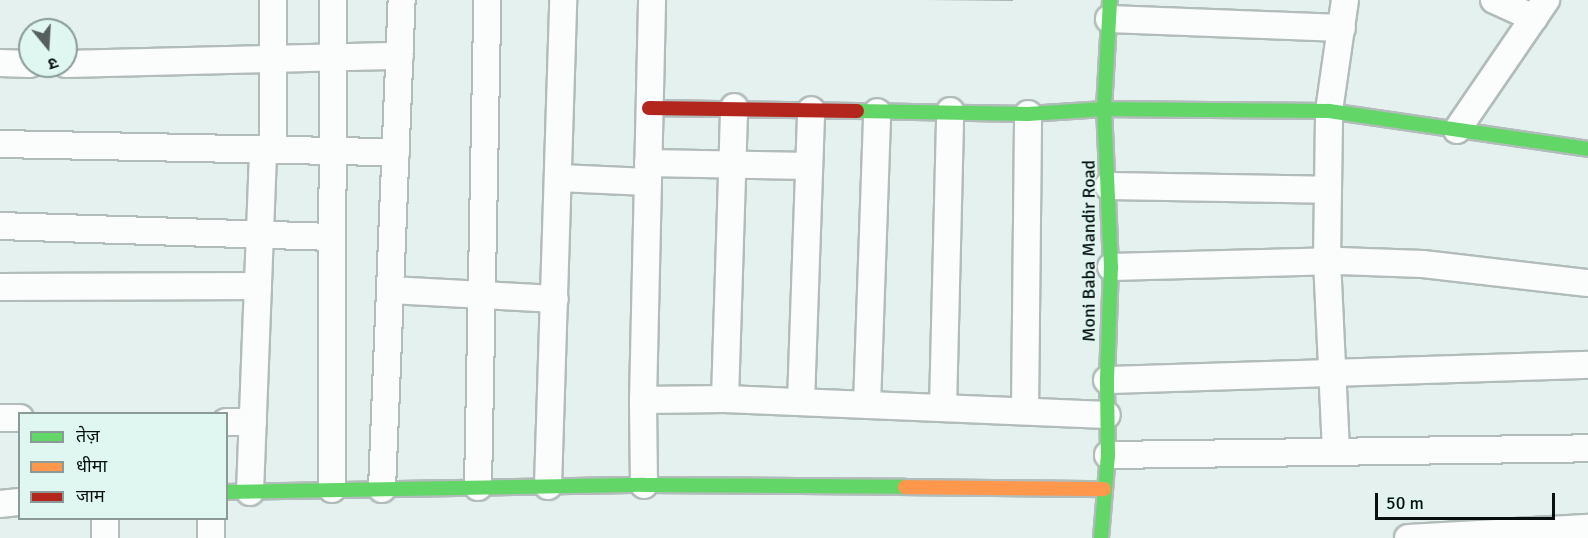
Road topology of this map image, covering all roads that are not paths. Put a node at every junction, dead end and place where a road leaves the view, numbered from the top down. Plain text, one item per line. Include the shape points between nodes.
1 (273, 0) edge
2 (333, 0) edge
3 (402, 0) edge
4 (487, 0) edge
5 (563, 0) edge
6 (652, 0) edge
7 (1346, 0) edge
8 (1494, 0) edge
9 (1110, 9) edge
10 (1540, 9) edge
11 (1342, 28) junction
12 (400, 56) junction
13 (335, 57) junction
14 (275, 59) junction
15 (0, 63) edge
16 (18, 64) edge
17 (78, 64) edge
18 (734, 107) junction
19 (650, 108) junction
20 (1104, 109) junction
21 (811, 110) junction
22 (950, 111) junction
23 (1329, 111) junction
24 (878, 112) junction
25 (1028, 114) junction
26 (1457, 130) junction
27 (0, 144) edge
28 (268, 149) junction
29 (1588, 149) edge
30 (332, 150) junction
31 (396, 152) junction
32 (732, 164) junction
33 (809, 166) junction
34 (648, 172) junction
35 (559, 178) junction
36 (1108, 186) junction
37 (1328, 190) junction
38 (0, 226) edge
39 (260, 234) junction
40 (333, 237) junction
41 (1327, 261) junction
42 (1111, 267) junction
43 (1588, 283) edge
44 (258, 286) junction
45 (0, 287) edge
46 (390, 290) junction
47 (482, 295) junction
48 (555, 299) junction
49 (1588, 365) edge
50 (1332, 373) junction
51 (1107, 380) junction
52 (725, 399) junction
53 (643, 400) junction
54 (801, 402) junction
55 (867, 405) junction
56 (943, 408) junction
57 (1025, 411) junction
58 (1107, 415) junction
59 (0, 418) edge
60 (18, 418) edge
61 (228, 422) edge
62 (253, 422) junction
63 (1588, 448) edge
64 (1336, 451) junction
65 (1108, 455) junction
66 (644, 485) junction
67 (548, 486) junction
68 (478, 487) junction
69 (332, 489) junction
70 (382, 489) junction
71 (1104, 489) junction
72 (238, 492) edge
73 (18, 502) edge
74 (0, 504) edge
75 (105, 520) edge
76 (211, 520) edge
77 (1588, 528) edge
78 (105, 538) edge
79 (211, 538) edge
80 (1101, 538) edge
81 (1408, 538) edge

1 - 14 street
2 - 13 street
3 - 12 street
4 - 47 street
5 - 35 street
6 - 19 street
7 - 11 street
8 - 10 street
9 - 11 street
9 - 20 street, Moni Baba Mandir Road
10 - 26 street
11 - 23 street
12 - 13 street
12 - 31 street
13 - 14 street
13 - 30 street
14 - 17 street
14 - 28 street
15 - 16 street
18 - 19 street
18 - 21 street
18 - 32 street
19 - 34 street
20 - 23 street
20 - 25 street
20 - 36 street, Moni Baba Mandir Road
21 - 24 street
21 - 33 street
22 - 24 street
22 - 25 street
22 - 56 street
23 - 26 street
23 - 37 street
24 - 55 street
25 - 57 street
26 - 29 street
27 - 28 street
28 - 30 street
28 - 39 street
30 - 31 street
30 - 40 street
31 - 46 street
32 - 33 street
32 - 34 street
32 - 52 street
33 - 54 street
34 - 35 street
34 - 53 street
35 - 48 street
36 - 37 street
36 - 42 street, Moni Baba Mandir Road
37 - 41 street
38 - 39 street
39 - 40 street
39 - 44 street
40 - 69 street
41 - 42 street
41 - 43 street via 1423,264
41 - 50 street
42 - 51 street, Moni Baba Mandir Road
44 - 45 street
44 - 62 street
46 - 47 street
46 - 70 street
47 - 48 street
47 - 68 street
48 - 67 street
49 - 50 street
50 - 51 street
50 - 64 street
51 - 58 street, Moni Baba Mandir Road
52 - 53 street
52 - 54 street
53 - 66 street
54 - 55 street
55 - 56 street
56 - 57 street
57 - 58 street
58 - 65 street, Moni Baba Mandir Road
59 - 60 street
61 - 62 street
62 - 72 street
63 - 64 street
64 - 65 street
65 - 71 street, Moni Baba Mandir Road
66 - 67 street
66 - 71 street
67 - 68 street
68 - 70 street
69 - 70 street
69 - 72 street
71 - 80 street, Moni Baba Mandir Road
73 - 74 street
75 - 78 street
76 - 79 street
77 - 81 street

